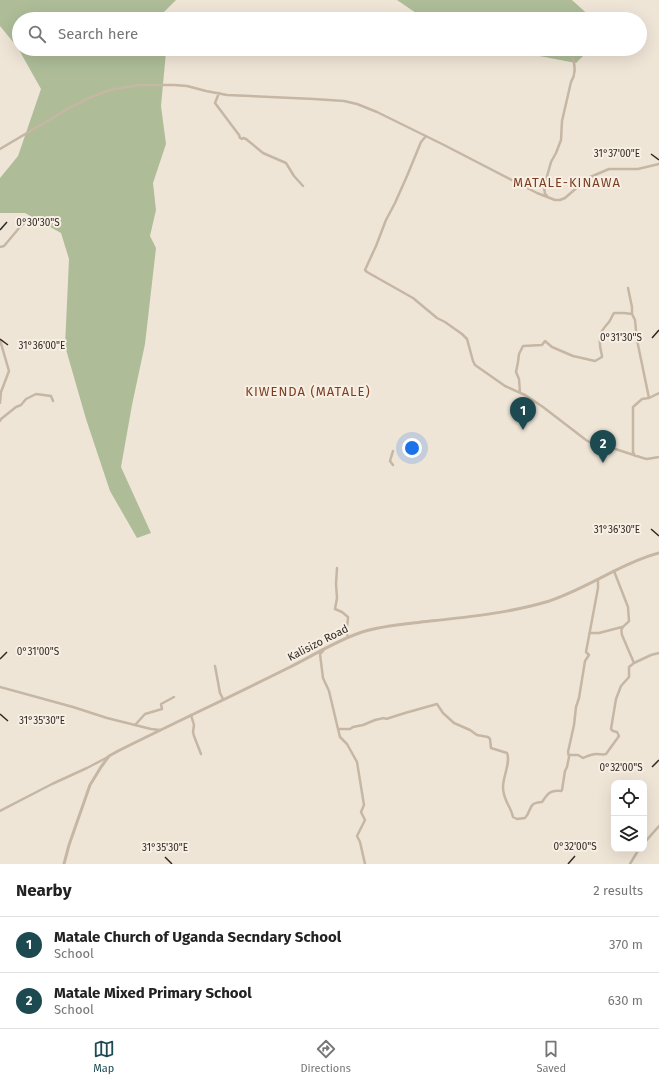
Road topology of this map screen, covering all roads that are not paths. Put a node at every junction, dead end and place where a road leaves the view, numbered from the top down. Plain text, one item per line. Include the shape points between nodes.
1 (573, 58) dead end
2 (219, 93) junction
3 (426, 136) junction
4 (0, 148) edge
5 (659, 164) edge
6 (302, 186) dead end
7 (549, 198) junction
8 (30, 218) dead end
9 (0, 247) edge
10 (628, 288) dead end
11 (632, 314) junction
12 (0, 340) edge
13 (659, 392) edge
14 (520, 394) junction
15 (649, 398) junction
16 (53, 401) dead end
17 (0, 403) edge
18 (0, 421) edge
19 (393, 451) dead end
20 (635, 456) junction
21 (659, 457) edge
22 (392, 465) dead end
23 (659, 553) edge
24 (337, 568) dead end
25 (614, 570) junction
26 (598, 580) junction
27 (622, 627) junction
28 (590, 633) junction
29 (348, 637) junction
30 (325, 648) junction
31 (659, 653) edge
32 (634, 663) junction
33 (215, 666) dead end
34 (0, 687) edge
35 (174, 698) dead end
36 (223, 699) junction
37 (191, 715) junction
38 (135, 725) junction
39 (151, 729) junction
40 (338, 729) junction
41 (161, 730) junction
42 (154, 733) junction
43 (201, 754) dead end
44 (569, 755) junction
45 (109, 756) junction
46 (0, 811) edge
47 (659, 826) edge
48 (647, 840) edge
49 (638, 852) edge
50 (64, 864) edge
51 (365, 864) edge
52 (630, 864) edge

1 - 7 street via 574,77 562,121 561,140 544,187
2 - 3 street via 344,101 377,112
2 - 4 street via 174,85 139,85 110,90 71,107
2 - 6 street via 215,103 240,138 286,163
3 - 7 street
3 - 14 street via 420,144 365,270 413,298 462,334 467,340 475,365
5 - 7 street via 638,169 609,170 588,178 565,198
8 - 9 street via 4,246
10 - 11 street
11 - 14 street via 612,315 601,332 602,357 595,361 552,348 545,340 542,345 523,346 516,372
11 - 15 street
12 - 17 street via 9,371 1,392
13 - 15 street
14 - 20 street via 544,407 591,443
15 - 20 street via 642,399 633,407
16 - 18 street via 51,396 36,394
19 - 22 street via 390,461
20 - 21 street via 647,459
23 - 25 street, Kalisizo Road
24 - 29 street via 335,609 348,617
25 - 26 street, Kalisizo Road
25 - 27 street via 628,607 629,621
26 - 28 street
26 - 29 street, Kalisizo Road via 544,603 523,608 382,627
27 - 28 street
27 - 32 street via 622,635
28 - 44 street via 586,652 589,656 585,661
29 - 30 street, Kalisizo Road
30 - 36 street, Kalisizo Road
30 - 40 street via 320,654 323,678
31 - 32 street
32 - 44 street via 629,668 629,676 621,686 616,699 612,730 617,732 618,736 606,754 583,758
33 - 36 street
34 - 38 street
35 - 38 street via 161,704 162,709 144,714
36 - 37 street, Kalisizo Road
37 - 41 street, Kalisizo Road
37 - 43 street via 194,736
38 - 39 street
39 - 41 street
39 - 42 street
40 - 44 street via 350,729 374,720 437,704 454,723 477,735 488,737 491,748 507,753 509,760 503,779 503,792 516,819 526,817 531,806 542,802 550,792 561,790
40 - 51 street via 340,737 357,762 364,804 361,812 365,820 357,836
41 - 42 street, Kalisizo Road
42 - 45 street, Kalisizo Road
45 - 46 street
45 - 50 street, Kalisizo Road via 90,785
47 - 48 street
49 - 52 street

